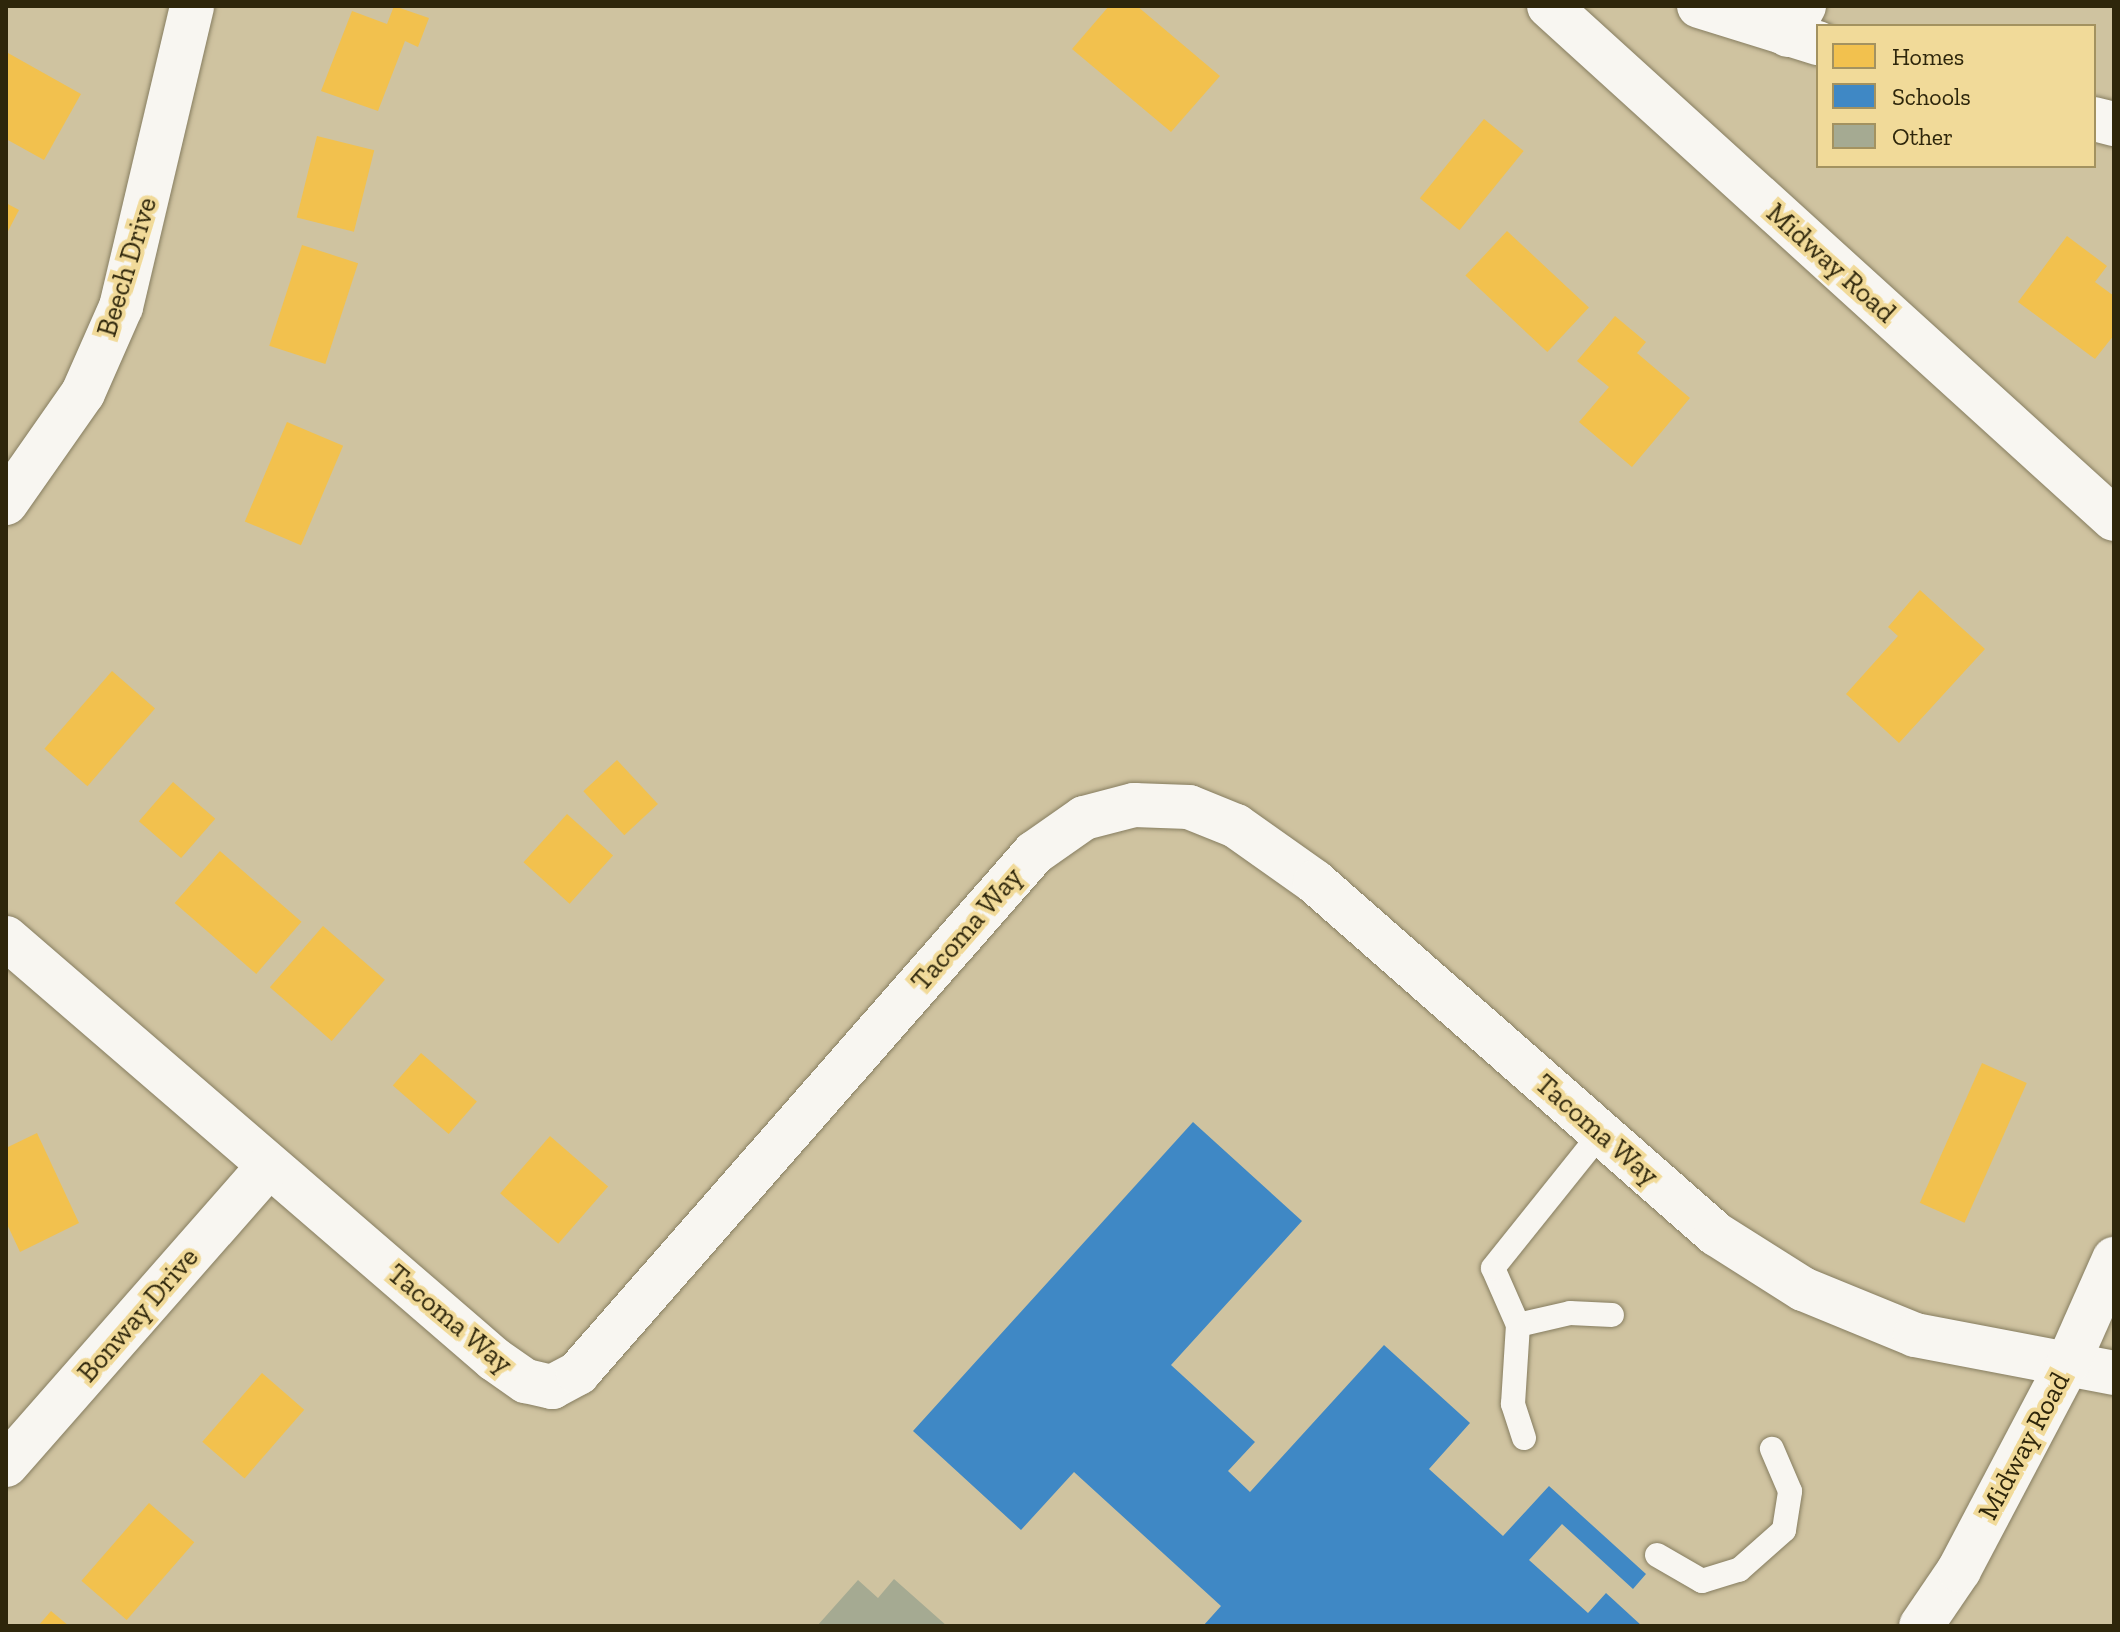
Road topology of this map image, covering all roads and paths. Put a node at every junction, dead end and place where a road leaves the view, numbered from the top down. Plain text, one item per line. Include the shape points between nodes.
1 (192, 6) edge
2 (1549, 6) edge
3 (1699, 6) edge
4 (1803, 28) edge
5 (6, 503) edge
6 (2114, 519) edge
7 (6, 938) edge
8 (1601, 1133) junction
9 (269, 1166) junction
10 (2114, 1259) edge
11 (1612, 1315) dead end
12 (1518, 1325) junction
13 (2068, 1363) junction
14 (2114, 1373) edge
15 (1524, 1438) dead end
16 (1772, 1449) dead end
17 (6, 1465) edge
18 (1657, 1555) dead end
19 (1921, 1626) edge

1 - 5 street, Beech Drive via 121,307 83,393
2 - 6 street, Midway Road
3 - 4 street
7 - 9 street, Tacoma Way
8 - 9 street, Tacoma Way via 1315,882 1236,826 1189,807 1134,805 1084,818 1034,853 578,1373 552,1387 526,1381 494,1359
8 - 12 lane via 1493,1268
8 - 13 street, Tacoma Way via 1716,1234 1803,1289 1915,1335
9 - 17 street, Bonway Drive
10 - 13 street, Midway Road
11 - 12 lane via 1570,1313
12 - 15 lane via 1513,1404
13 - 14 street, Tacoma Way
13 - 19 street, Midway Road via 1959,1570
16 - 18 lane via 1790,1491 1784,1530 1739,1570 1702,1581

